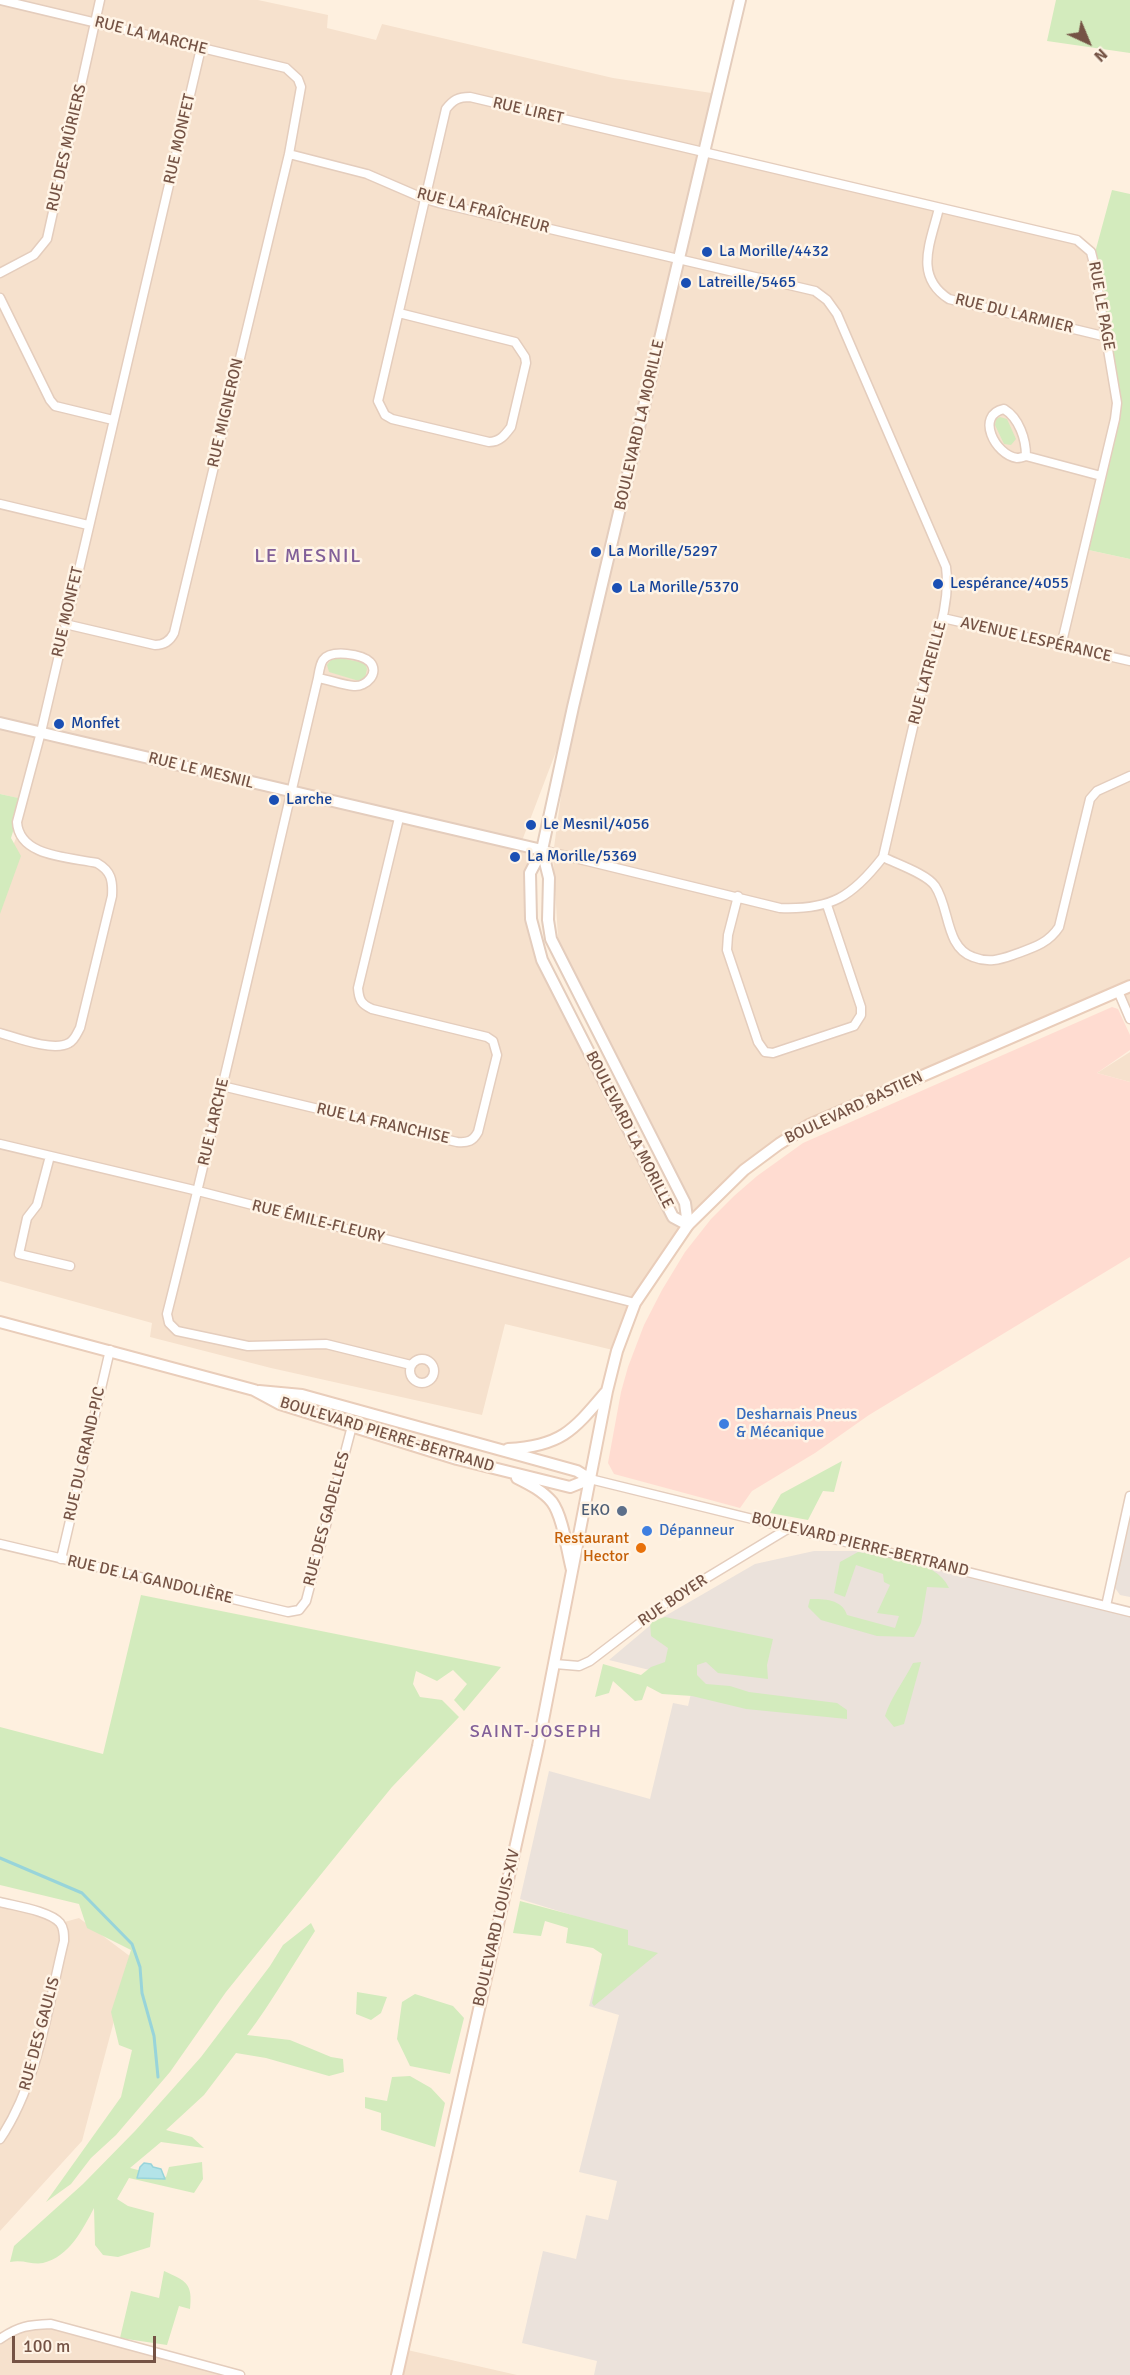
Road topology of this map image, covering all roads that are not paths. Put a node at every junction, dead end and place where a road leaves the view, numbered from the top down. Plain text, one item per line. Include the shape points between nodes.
1 (0, 0) edge
2 (100, 0) edge
3 (740, 0) edge
4 (96, 22) junction
5 (201, 48) junction
6 (298, 79) joint
7 (705, 152) junction
8 (289, 154) junction
9 (425, 199) junction
10 (939, 208) junction
11 (679, 259) junction
12 (0, 273) edge
13 (0, 298) edge
14 (399, 313) junction
15 (1107, 337) junction
16 (113, 420) junction
17 (1026, 456) junction
18 (1101, 476) junction
19 (0, 504) edge
20 (88, 525) junction
21 (943, 618) junction
22 (65, 624) junction
23 (1061, 645) junction
24 (1130, 662) edge
25 (318, 678) junction
26 (0, 723) edge
27 (41, 732) junction
28 (1130, 776) edge
29 (291, 793) junction
30 (399, 818) junction
31 (542, 850) junction
32 (883, 857) junction
33 (738, 896) junction
34 (827, 905) junction
35 (1130, 986) edge
36 (1118, 991) junction
37 (1130, 1019) edge
38 (0, 1033) edge
39 (222, 1086) junction
40 (0, 1144) edge
41 (50, 1156) junction
42 (198, 1191) junction
43 (688, 1225) junction
44 (70, 1266) dead end
45 (635, 1303) junction
46 (0, 1322) edge
47 (110, 1350) junction
48 (411, 1365) dead end
49 (254, 1390) junction
50 (607, 1391) junction
51 (352, 1426) junction
52 (498, 1450) junction
53 (504, 1470) junction
54 (590, 1479) junction
55 (1130, 1496) edge
56 (789, 1528) junction
57 (0, 1544) edge
58 (61, 1559) junction
59 (573, 1572) junction
60 (1106, 1606) junction
61 (300, 1610) joint
62 (1130, 1612) edge
63 (555, 1664) junction
64 (0, 1902) edge
65 (0, 2139) edge
66 (0, 2339) edge
67 (240, 2375) edge
68 (397, 2375) edge

1 - 4 street, RUE LA MARCHE
2 - 4 street, RUE DES MÛRIERS
3 - 7 main road, BOULEVARD LA MORILLE
4 - 5 street, RUE LA MARCHE
4 - 12 street, RUE DES MÛRIERS via 47,239 34,255
5 - 6 street, RUE LA MARCHE via 286,68
5 - 16 street, RUE MONFET
6 - 8 street, RUE MIGNERON via 301,93
7 - 9 street, RUE LIRET via 460,97 446,109
7 - 10 street, RUE LE PAGE
7 - 11 main road, BOULEVARD LA MORILLE
8 - 9 street, RUE LA FRAÎCHEUR via 367,174
8 - 22 street, RUE MIGNERON via 174,633 162,645 155,645
9 - 11 street, RUE LA FRAÎCHEUR
9 - 14 street
10 - 15 street, RUE LE PAGE via 1085,245 1094,260
10 - 15 street, RUE DU LARMIER via 926,262 927,273 940,293 949,299
11 - 21 street, RUE LATREILLE via 803,287 827,300 837,314 946,567
11 - 31 main road, BOULEVARD LA MORILLE
13 - 16 street via 55,406
14 - 14 street via 378,401 385,415 489,442 506,434 526,363 521,348 515,342
15 - 18 street, RUE LE PAGE via 1117,403
16 - 20 street, RUE MONFET
17 - 17 street via 1026,442 1012,414 1004,409 996,411 989,417 988,426 999,448 1017,458
17 - 18 street
18 - 23 street, RUE LE PAGE
19 - 20 street
20 - 22 street, RUE MONFET
21 - 23 street, AVENUE LESPÉRANCE
21 - 32 street, RUE LATREILLE
22 - 27 street, RUE MONFET
23 - 24 street, AVENUE LESPÉRANCE
25 - 25 street, RUE LARCHE via 362,686 369,682 373,665 369,660 338,652 322,661
25 - 29 street, RUE LARCHE
26 - 27 main road, RUE LE MESNIL
27 - 29 main road, RUE LE MESNIL
27 - 38 street, RUE MONFET via 17,822 18,832 32,848 106,868 113,883 112,896 74,1039 68,1044 50,1046
28 - 32 street via 1097,791 1090,799 1059,927 1053,936 1046,943 999,960 979,960 962,951 935,886 927,878
29 - 30 main road, RUE LE MESNIL
29 - 39 street, RUE LARCHE
30 - 31 main road, RUE LE MESNIL
30 - 39 street, RUE LA FRANCHISE via 358,988 359,998 372,1009 493,1041 497,1055 475,1138 458,1142
31 - 33 street, RUE LATREILLE
31 - 43 main road, BOULEVARD LA MORILLE via 549,878 551,939 685,1203
31 - 43 main road, BOULEVARD LA MORILLE via 530,873 531,919 542,960 674,1217
32 - 34 street, RUE LATREILLE via 867,878
33 - 34 street, RUE LATREILLE via 780,908
33 - 34 street via 728,950 758,1042 765,1052 773,1053 854,1026 861,1015
35 - 36 main road, BOULEVARD BASTIEN
36 - 37 street
36 - 43 main road, BOULEVARD BASTIEN via 809,1125 744,1170
39 - 42 street, RUE LARCHE
40 - 41 street, RUE ÉMILE-FLEURY
41 - 42 street, RUE ÉMILE-FLEURY
41 - 44 street via 18,1254
42 - 45 street, RUE ÉMILE-FLEURY
42 - 48 street, RUE LARCHE via 167,1314 177,1331 248,1346 326,1344
43 - 45 main road, BOULEVARD BASTIEN
45 - 50 main road, BOULEVARD BASTIEN
46 - 47 main road, BOULEVARD PIERRE-BERTRAND
47 - 49 main road, BOULEVARD PIERRE-BERTRAND
47 - 58 street, RUE DU GRAND-PIC
49 - 51 main road, BOULEVARD PIERRE-BERTRAND via 280,1404
49 - 52 main road, BOULEVARD PIERRE-BERTRAND via 302,1395
50 - 52 main road via 583,1419 553,1442 534,1448
50 - 54 main road, BOULEVARD BASTIEN
51 - 53 main road, BOULEVARD PIERRE-BERTRAND
51 - 61 street, RUE DES GADELLES via 306,1601
52 - 54 main road, BOULEVARD PIERRE-BERTRAND via 577,1471
53 - 54 main road, BOULEVARD PIERRE-BERTRAND via 570,1487
53 - 59 main road via 536,1488 552,1503
54 - 56 street, BOULEVARD PIERRE-BERTRAND
54 - 59 main road, BOULEVARD LOUIS-XIV
55 - 60 street
56 - 60 street, BOULEVARD PIERRE-BERTRAND
56 - 63 street, RUE BOYER via 670,1600 590,1661 579,1666
57 - 58 street, RUE DE LA GANDOLIÈRE
58 - 61 street, RUE DE LA GANDOLIÈRE via 288,1612
59 - 63 main road, BOULEVARD LOUIS-XIV
60 - 62 street, BOULEVARD PIERRE-BERTRAND
63 - 68 main road, BOULEVARD LOUIS-XIV
64 - 65 street, RUE DES GAULIS via 53,1917 64,1930 31,2074
66 - 67 street via 16,2329 51,2324

